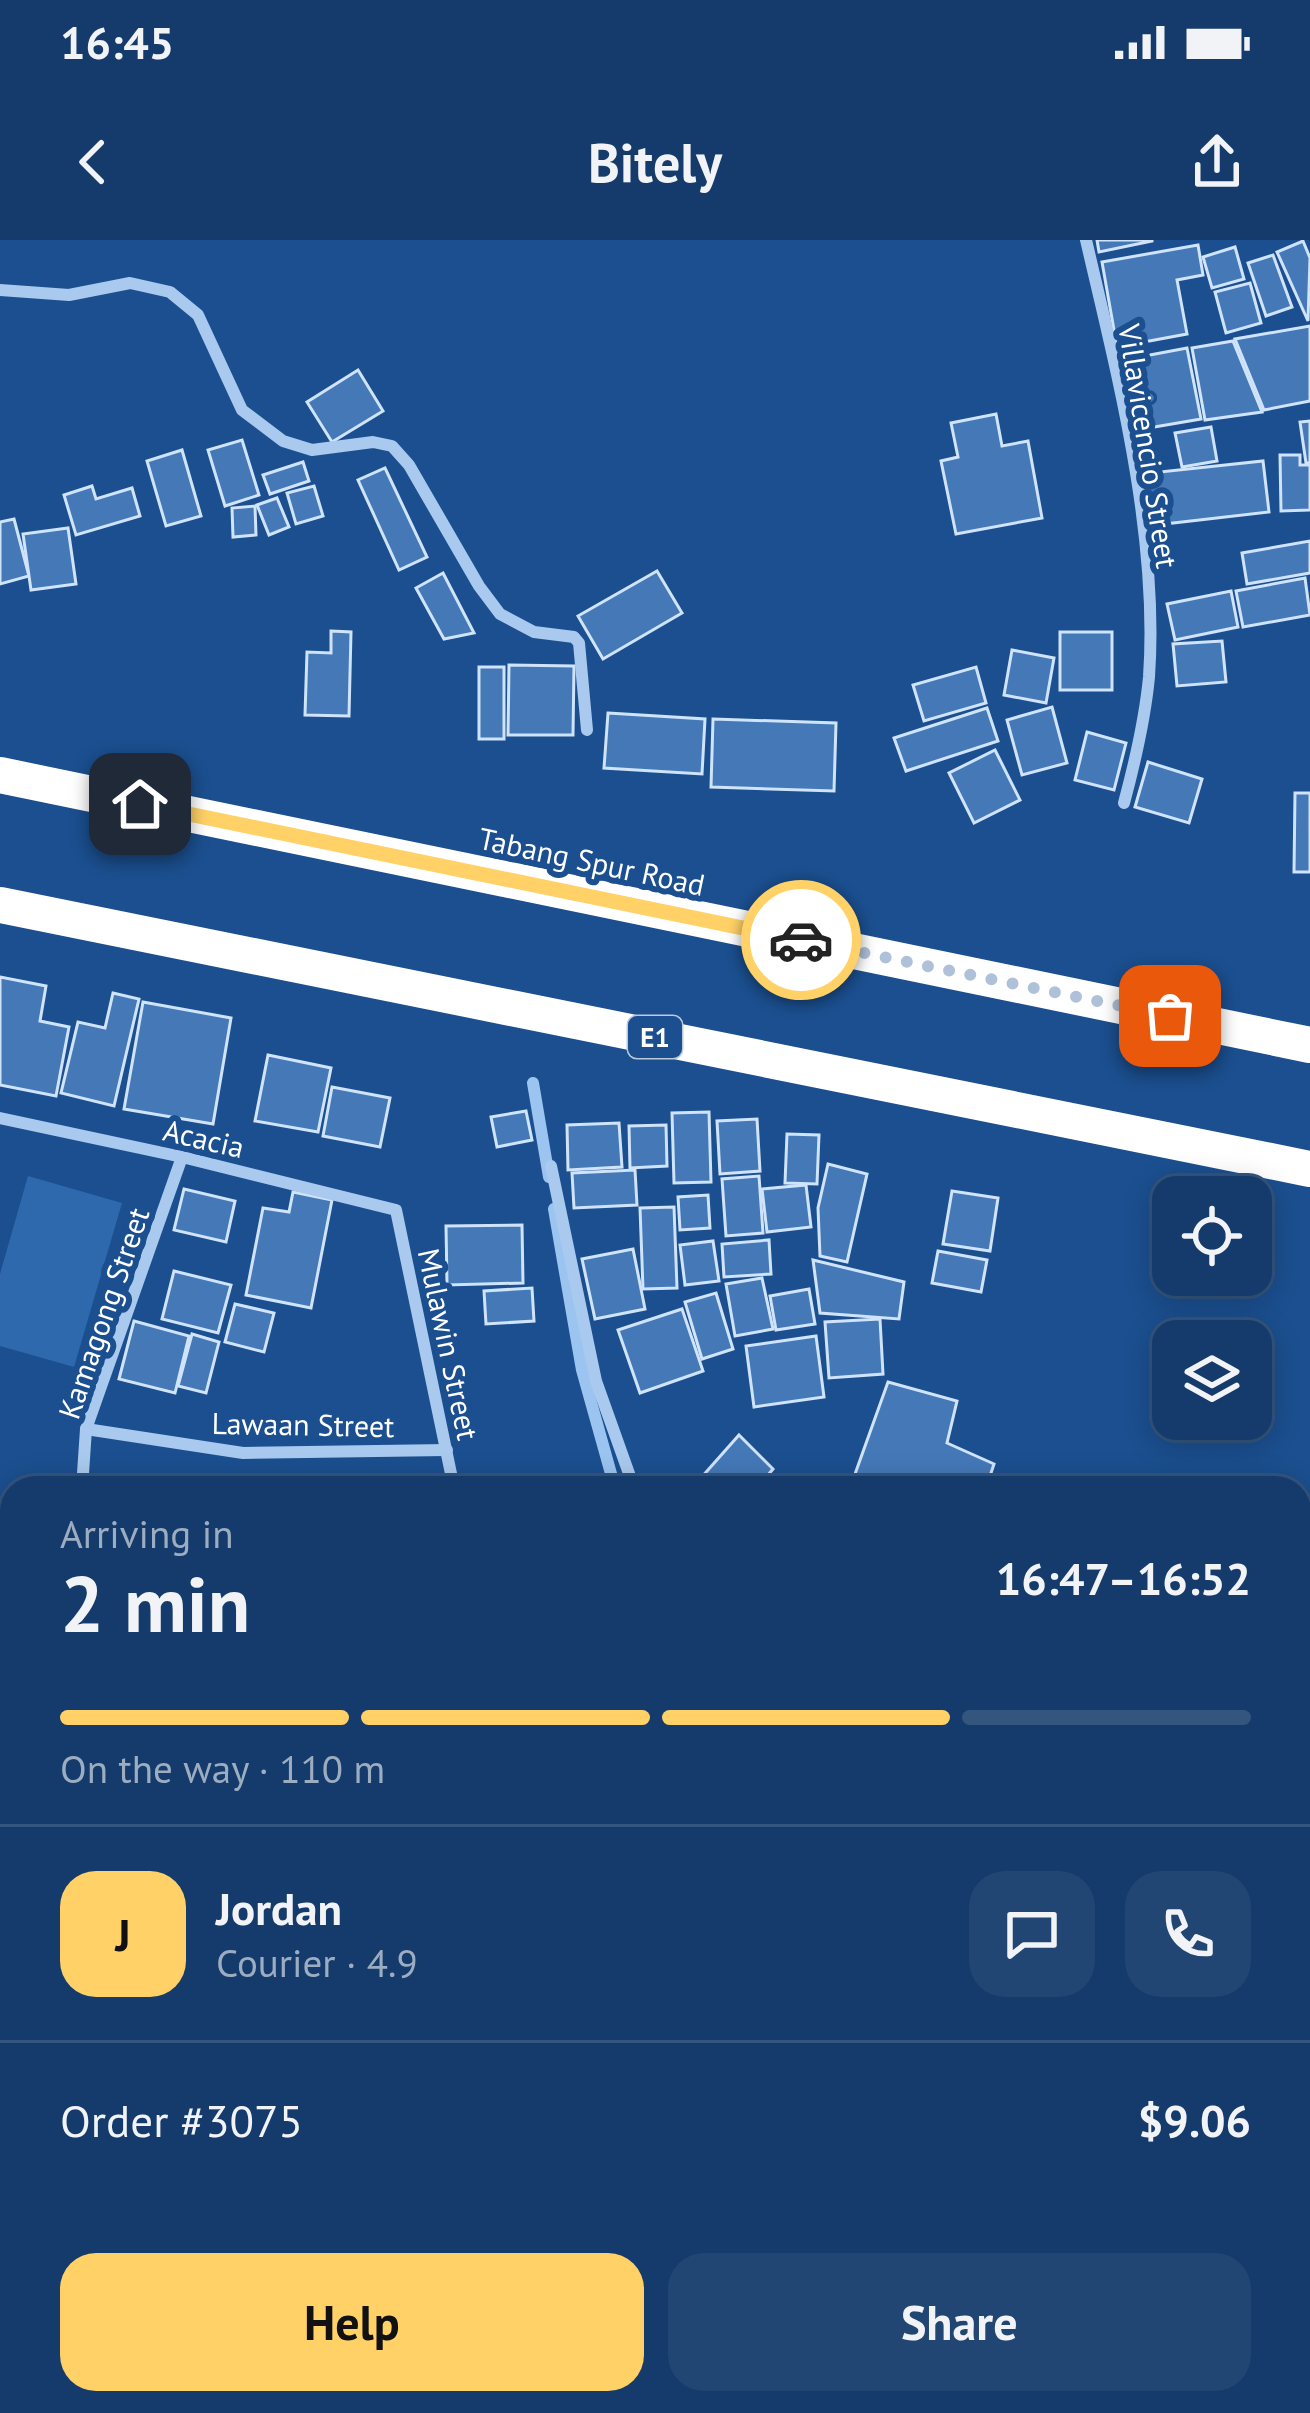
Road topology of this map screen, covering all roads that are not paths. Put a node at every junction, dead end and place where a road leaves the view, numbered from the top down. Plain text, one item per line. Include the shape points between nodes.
1 (1086, 240) edge
2 (0, 290) edge
3 (587, 730) dead end
4 (0, 775) edge
5 (1124, 803) dead end
6 (0, 905) edge
7 (1310, 1046) edge
8 (0, 1118) edge
9 (182, 1156) junction
10 (550, 1166) dead end
11 (1310, 1169) edge
12 (396, 1210) joint
13 (86, 1429) junction
14 (447, 1450) junction
15 (83, 1476) edge
16 (452, 1476) edge
17 (630, 1476) edge

1 - 5 street, Villavicencio Street via 1136,481 1149,593 1149,677
2 - 3 street via 69,295 130,283 170,292 198,315 242,410 283,441 312,450 392,446 500,614 579,643
4 - 7 highway, Tabang Spur Road
6 - 11 highway, E1
8 - 9 street, Acacia
9 - 12 street, Acacia
9 - 13 street, Kamagong Street
10 - 17 street via 596,1381
12 - 14 street, Mulawin Street
13 - 14 street, Lawaan Street via 243,1453
13 - 15 street, Kamagong Street
14 - 16 street, Mulawin Street

